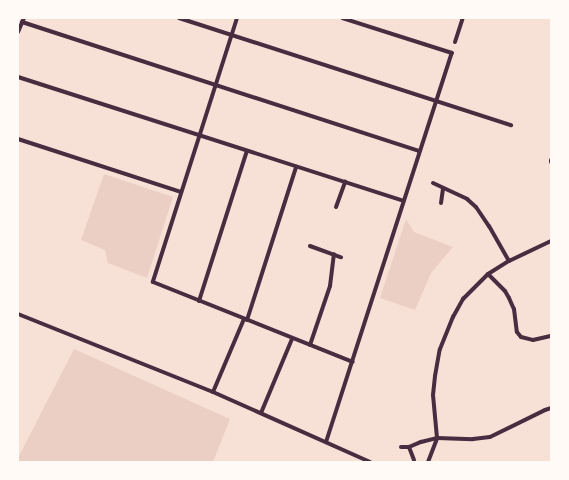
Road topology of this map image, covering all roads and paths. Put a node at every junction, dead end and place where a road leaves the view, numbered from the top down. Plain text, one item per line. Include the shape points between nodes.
1 (179, 18) edge
2 (237, 18) edge
3 (342, 18) edge
4 (463, 18) edge
5 (23, 20) edge
6 (18, 32) edge
7 (232, 35) junction
8 (456, 42) dead end
9 (18, 78) edge
10 (216, 85) junction
11 (436, 102) junction
12 (511, 125) dead end
13 (199, 136) junction
14 (18, 139) edge
15 (247, 151) junction
16 (420, 151) junction
17 (296, 167) junction
18 (345, 182) junction
19 (433, 183) dead end
20 (444, 188) junction
21 (181, 192) junction
22 (404, 201) junction
23 (441, 203) dead end
24 (336, 207) dead end
25 (551, 241) edge
26 (310, 246) dead end
27 (334, 254) junction
28 (341, 256) dead end
29 (509, 261) junction
30 (488, 274) junction
31 (199, 301) junction
32 (18, 314) edge
33 (245, 320) junction
34 (551, 336) edge
35 (292, 339) junction
36 (310, 346) junction
37 (352, 362) junction
38 (213, 392) junction
39 (551, 408) edge
40 (261, 413) junction
41 (437, 438) junction
42 (326, 442) junction
43 (402, 447) dead end
44 (409, 447) junction
45 (414, 460) dead end
46 (370, 462) edge
47 (428, 462) edge

1 - 7 street
2 - 7 street
3 - 11 street via 452,53
4 - 8 street
5 - 6 street
5 - 10 street
7 - 10 street
7 - 11 street
9 - 13 street
10 - 13 street
10 - 16 street
11 - 12 street
11 - 16 street
13 - 15 street
13 - 21 street
14 - 21 street
15 - 17 street
15 - 31 street
16 - 22 street
17 - 18 street
17 - 33 street
18 - 22 street
18 - 24 street
19 - 20 street
20 - 23 street
20 - 29 street via 467,199 476,207
21 - 31 street via 152,282
22 - 37 street
25 - 29 street
26 - 27 street
27 - 28 street
27 - 36 street via 330,286
29 - 30 street
30 - 34 street via 509,298 514,309 517,332 521,337 533,340
30 - 41 street via 463,299 440,349 433,395
31 - 33 street
32 - 38 street
33 - 35 street
33 - 38 street
35 - 36 street
35 - 40 street
36 - 37 street
37 - 42 street
38 - 40 street
39 - 41 street via 490,437
40 - 42 street
41 - 44 street
41 - 47 street
42 - 46 street
43 - 44 street
44 - 45 street

